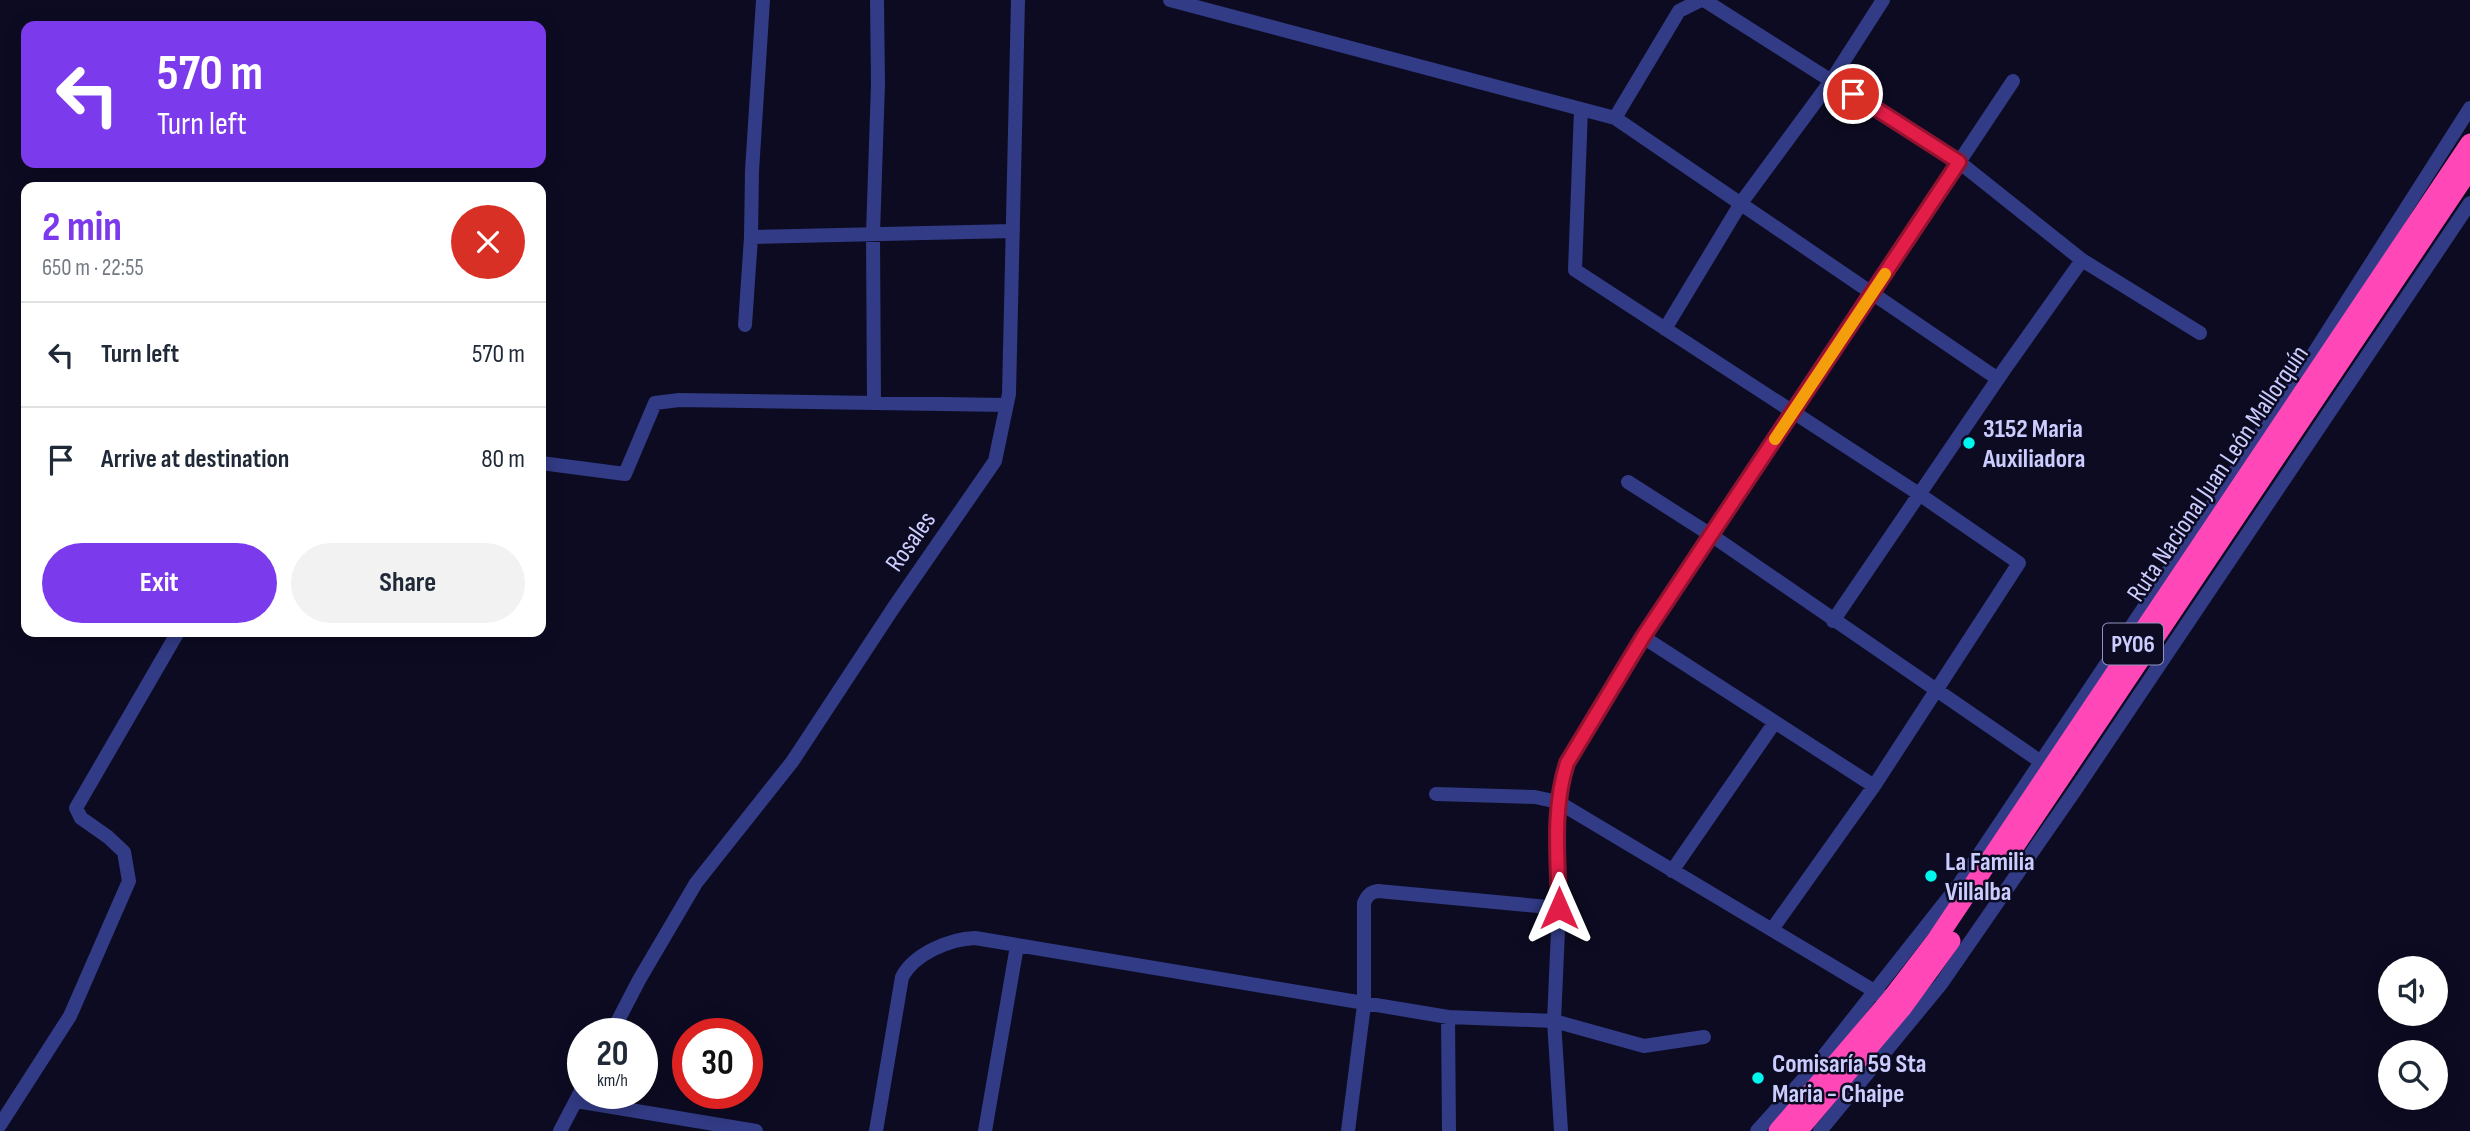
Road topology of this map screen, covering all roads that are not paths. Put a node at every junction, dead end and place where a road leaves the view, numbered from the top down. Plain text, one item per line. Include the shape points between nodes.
1 (763, 0) edge
2 (877, 0) edge
3 (1018, 0) edge
4 (1170, 0) edge
5 (1703, 0) edge
6 (1883, 0) edge
7 (1831, 81) junction
8 (2013, 81) dead end
9 (2470, 107) edge
10 (1581, 109) junction
11 (1615, 118) junction
12 (2470, 143) edge
13 (1959, 162) junction
14 (2470, 169) edge
15 (2470, 202) edge
16 (1741, 203) junction
17 (1013, 231) junction
18 (873, 233) junction
19 (751, 237) junction
20 (2082, 260) junction
21 (1873, 292) junction
22 (746, 325) dead end
23 (1665, 329) junction
24 (2200, 333) dead end
25 (1998, 379) junction
26 (874, 403) junction
27 (1006, 405) junction
28 (1792, 413) junction
29 (546, 464) edge
30 (1628, 482) dead end
31 (1919, 494) junction
32 (1711, 535) junction
33 (1833, 621) junction
34 (175, 637) edge
35 (1643, 637) junction
36 (1937, 689) junction
37 (1775, 722) junction
38 (2051, 769) junction
39 (1874, 786) junction
40 (1436, 794) dead end
41 (1558, 802) junction
42 (1672, 871) junction
43 (1559, 908) junction
44 (1773, 928) junction
45 (1017, 946) junction
46 (1896, 1003) junction
47 (1364, 1004) junction
48 (1448, 1017) junction
49 (620, 1018) edge
50 (1554, 1021) junction
51 (1703, 1037) dead end
52 (572, 1109) edge
53 (623, 1109) edge
54 (0, 1125) edge
55 (560, 1131) edge
56 (754, 1131) edge
57 (876, 1131) edge
58 (985, 1131) edge
59 (1348, 1131) edge
60 (1449, 1131) edge
61 (1562, 1131) edge
62 (1757, 1131) edge
63 (1778, 1131) edge
64 (1798, 1131) edge
65 (1820, 1131) edge

1 - 19 street
2 - 18 street
3 - 17 street, Rosales
4 - 10 street
5 - 7 street
5 - 11 street via 1679,11
6 - 7 street
7 - 13 street
7 - 16 street
8 - 13 street
9 - 38 street
10 - 11 street
10 - 23 street via 1574,270
11 - 16 street
12 - 38 highway, Ruta Nacional Juan León Mallorquín / PY06
13 - 20 street
13 - 21 street
14 - 38 highway, Ruta Nacional Juan León Mallorquín / PY06
15 - 46 street via 1941,984
16 - 21 street
16 - 23 street
17 - 18 street
17 - 27 street, Rosales
18 - 19 street
18 - 26 street
19 - 22 street
20 - 24 street
20 - 25 street
21 - 25 street
21 - 28 street
23 - 28 street
25 - 31 street
26 - 27 street
26 - 29 street via 655,402 625,474
27 - 49 street, Rosales via 995,461 792,762 696,883
28 - 31 street
28 - 32 street
30 - 32 street
31 - 33 street
31 - 36 street via 2019,563
32 - 33 street
32 - 35 street
33 - 36 street
34 - 54 street via 76,807 81,818 124,852 129,881 70,1016
35 - 37 street
35 - 41 street via 1567,763
36 - 38 street
36 - 39 street
37 - 39 street
37 - 42 street
38 - 46 highway, Ruta Nacional Juan León Mallorquín / PY06
38 - 46 street via 1960,883
39 - 44 street
40 - 41 street
41 - 42 street
41 - 43 street
42 - 44 street
43 - 47 street via 1372,892 1364,903
43 - 50 street
44 - 46 street
45 - 47 street
45 - 57 street via 964,938 908,965 902,977
45 - 58 street
46 - 62 street via 1818,1063
46 - 63 highway, Ruta Nacional Juan León Mallorquín / PY06
46 - 64 highway, Ruta Nacional Juan León Mallorquín / PY06
46 - 65 street
47 - 48 street
47 - 59 street
48 - 50 street
48 - 60 street
50 - 51 street via 1644,1046
50 - 61 street
52 - 55 street
53 - 56 street

